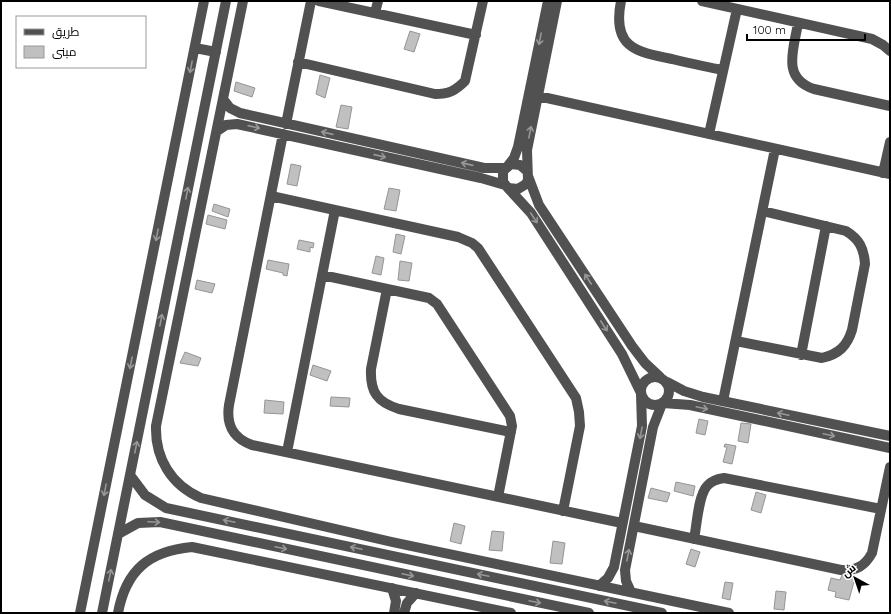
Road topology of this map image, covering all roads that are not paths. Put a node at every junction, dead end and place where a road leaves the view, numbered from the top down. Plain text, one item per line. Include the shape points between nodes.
1 (204, 1) edge
2 (226, 1) edge
3 (243, 1) edge
4 (311, 1) edge
5 (319, 1) edge
6 (378, 1) edge
7 (483, 1) edge
8 (548, 1) edge
9 (557, 1) edge
10 (621, 1) edge
11 (702, 1) edge
12 (737, 9) junction
13 (376, 13) junction
14 (798, 23) junction
15 (476, 35) junction
16 (195, 48) junction
17 (890, 51) edge
18 (216, 52) junction
19 (298, 62) junction
20 (723, 70) junction
21 (538, 96) junction
22 (223, 99) junction
23 (890, 106) edge
24 (286, 124) junction
25 (217, 131) junction
26 (284, 134) junction
27 (709, 134) junction
28 (890, 142) edge
29 (776, 149) junction
30 (506, 167) junction
31 (527, 173) junction
32 (887, 174) edge
33 (507, 187) junction
34 (271, 196) junction
35 (335, 210) junction
36 (763, 211) junction
37 (826, 226) junction
38 (322, 275) junction
39 (387, 289) junction
40 (736, 341) junction
41 (801, 355) junction
42 (663, 380) junction
43 (641, 393) junction
44 (724, 401) junction
45 (663, 404) junction
46 (511, 432) junction
47 (890, 436) edge
48 (890, 448) edge
49 (287, 452) junction
50 (890, 467) edge
51 (130, 475) junction
52 (498, 497) junction
53 (881, 509) junction
54 (563, 511) junction
55 (622, 523) junction
56 (634, 526) junction
57 (118, 534) junction
58 (694, 539) junction
59 (253, 542) junction
60 (443, 553) junction
61 (387, 554) junction
62 (249, 559) junction
63 (443, 566) junction
64 (384, 570) junction
65 (599, 586) junction
66 (392, 588) junction
67 (631, 592) junction
68 (416, 593) junction
69 (80, 613) edge
70 (102, 613) edge
71 (118, 613) edge
72 (394, 613) edge
73 (404, 613) edge
74 (511, 613) edge
75 (589, 613) edge
76 (662, 613) edge
77 (725, 613) edge

1 - 16 street
2 - 18 street
3 - 22 street
4 - 19 street
5 - 13 street
6 - 13 street
7 - 15 street
8 -> 30 street via 518,147 514,158
9 - 21 street
10 - 20 street via 619,30 626,42 636,50 648,55
11 - 12 street
12 - 14 street
12 - 20 street
13 - 15 street
14 - 17 street via 872,39
14 - 23 street via 792,63 793,72 798,80 814,90
15 - 19 street via 464,81 457,89 447,94 435,94
16 - 18 street
16 -> 69 street
51 -> 18 street
19 - 24 street
20 - 27 street
21 - 27 street
31 -> 21 street via 526,155
22 - 24 street via 230,108 240,113
22 - 25 street
30 -> 24 street via 484,168
25 -> 26 street via 226,125 237,124
25 - 60 street via 156,426 156,443 164,466 180,486 201,498
26 -> 33 street via 476,177
26 - 34 street
27 - 29 street
28 - 32 street
29 - 32 street
29 - 36 street
30 - 31 street via 511,164 520,165
30 - 33 street via 502,175
31 - 33 street via 526,184 522,188 518,190
42 -> 31 street via 632,346 534,195
33 -> 43 street via 530,213 622,354
34 - 35 street
34 - 49 street via 227,416 230,427 242,441
35 - 38 street
35 - 54 street via 458,237 478,248 576,398 580,426
36 - 37 street
36 - 40 street
37 - 41 street
37 - 41 street via 855,236 861,244 865,264 849,340 833,355 822,358
38 - 39 street
38 - 49 street
39 - 46 street via 429,298 436,302 508,412 512,421
39 - 46 street via 370,380 378,398 386,405 399,409
40 - 41 street
40 - 44 street
42 - 43 street via 651,377 643,383
42 - 44 street via 693,394
42 - 45 street via 670,393
43 - 45 street via 645,402 658,406
43 -> 55 street via 642,426
47 -> 44 street
45 -> 48 street via 690,405
45 - 56 street via 654,421
46 - 52 street
49 - 52 street
50 - 53 street
51 - 57 street
61 -> 51 street via 166,508 145,494
52 - 54 street
53 - 58 street via 872,553 863,565 849,571
53 - 58 street via 724,478 714,480 702,494
54 - 55 street
55 - 65 street via 614,567 608,578
56 - 58 street
67 -> 56 street via 625,570
57 -> 59 street via 138,523 149,521
70 -> 57 street
59 - 62 street
59 -> 64 street
60 - 63 street
60 - 65 street
61 - 63 street
61 - 64 street
62 - 66 street
62 - 71 street via 192,547 156,555 141,566 129,580
76 -> 63 street
64 -> 75 street
65 - 67 street
66 - 68 street
66 - 72 street via 396,601
67 - 77 street
68 - 73 street via 407,603
68 - 74 street

